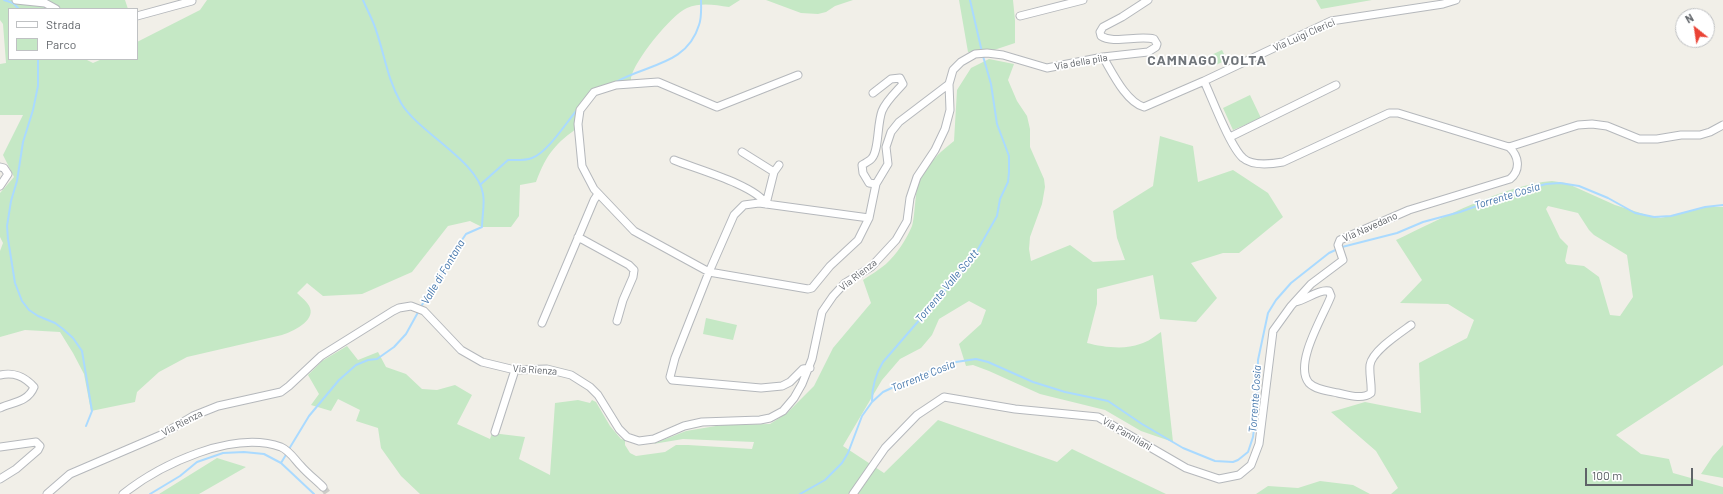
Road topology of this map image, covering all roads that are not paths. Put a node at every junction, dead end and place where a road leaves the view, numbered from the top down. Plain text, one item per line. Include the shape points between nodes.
1 (16, 0) edge
2 (1083, 0) edge
3 (1148, 0) edge
4 (1456, 0) edge
5 (192, 1) dead end
6 (54, 8) edge
7 (138, 16) edge
8 (1020, 16) dead end
9 (975, 54) joint
10 (1103, 57) junction
11 (798, 75) dead end
12 (1204, 81) junction
13 (949, 84) junction
14 (1336, 85) dead end
15 (873, 94) dead end
16 (1723, 125) edge
17 (1230, 137) junction
18 (1509, 147) junction
19 (742, 152) dead end
20 (674, 160) dead end
21 (779, 165) dead end
22 (0, 167) edge
23 (774, 172) junction
24 (876, 184) junction
25 (0, 186) edge
26 (598, 194) junction
27 (766, 204) junction
28 (869, 218) junction
29 (578, 237) junction
30 (709, 272) junction
31 (1295, 302) junction
32 (617, 321) dead end
33 (542, 323) dead end
34 (1411, 325) dead end
35 (1273, 331) joint
36 (810, 368) junction
37 (515, 370) junction
38 (0, 375) edge
39 (0, 408) edge
40 (495, 432) dead end
41 (0, 447) edge
42 (0, 479) edge
43 (323, 488) tunnel mouth
44 (47, 494) edge
45 (123, 494) edge
46 (853, 494) edge

1 - 6 street via 45,3
2 - 8 street
3 - 10 street, Via della pila via 1103,27 1100,32 1109,39 1154,39 1156,47 1148,52
4 - 12 street, Via Luigi Clerici via 1331,21
5 - 7 street
9 - 10 street, Via della pila via 1003,55 1047,68
9 - 13 street, Via Rienza via 953,70
10 - 12 street, Via Luigi Clerici via 1119,85 1144,107
11 - 26 street via 717,106 658,82 616,85 594,92 580,110 578,124 582,166
12 - 17 street
13 - 24 street via 899,122 891,132 886,148 888,164
13 - 36 street, Via Rienza via 950,110 945,129 917,177 910,198 907,221 896,240 871,267 845,283 822,312
14 - 17 street
15 - 24 street via 891,79 900,78 903,84 882,109 872,158 862,165 869,183
16 - 18 street via 1700,135 1657,139 1639,139 1607,126 1578,125
17 - 18 street via 1244,160 1269,165 1283,162 1390,113 1398,113
18 - 31 street, Via Navedano via 1517,162 1518,169 1515,174 1504,181 1409,210 1344,237 1338,245 1343,260 1311,284
19 - 23 street
20 - 27 street via 748,188
21 - 23 street
22 - 25 street via 8,174
23 - 27 street
24 - 28 street
26 - 29 street
26 - 30 street via 634,231
27 - 28 street
27 - 30 street via 744,205 734,215
28 - 30 street via 858,240 830,266 812,288
29 - 32 street via 634,270
29 - 33 street
30 - 36 street via 675,358 670,377 672,380 761,388 782,386 804,369
31 - 34 street via 1324,290 1329,292 1331,296 1311,337 1306,357 1306,377 1309,383 1324,390 1357,397 1371,393 1370,369 1373,356
31 - 35 street, Via Navedano
35 - 46 street, Via Pannilani via 1259,444 1252,465 1239,475 1219,479 1186,468 1098,417 1015,409 944,397 917,415 886,448
36 - 37 street, Via Rienza via 794,398 783,411 770,418 702,422 684,426 654,439 639,441 627,437 619,429 598,395 571,375 547,369
37 - 40 street
37 - 44 street, Via Rienza via 482,362 461,350 428,315 418,308 406,307 393,311 321,356 280,392 218,406 193,416 161,435 70,474
38 - 39 street via 20,375 34,387 31,394 24,399
41 - 42 street via 36,442 40,446 16,469
43 - 45 street via 282,448 245,442 197,453 154,473

